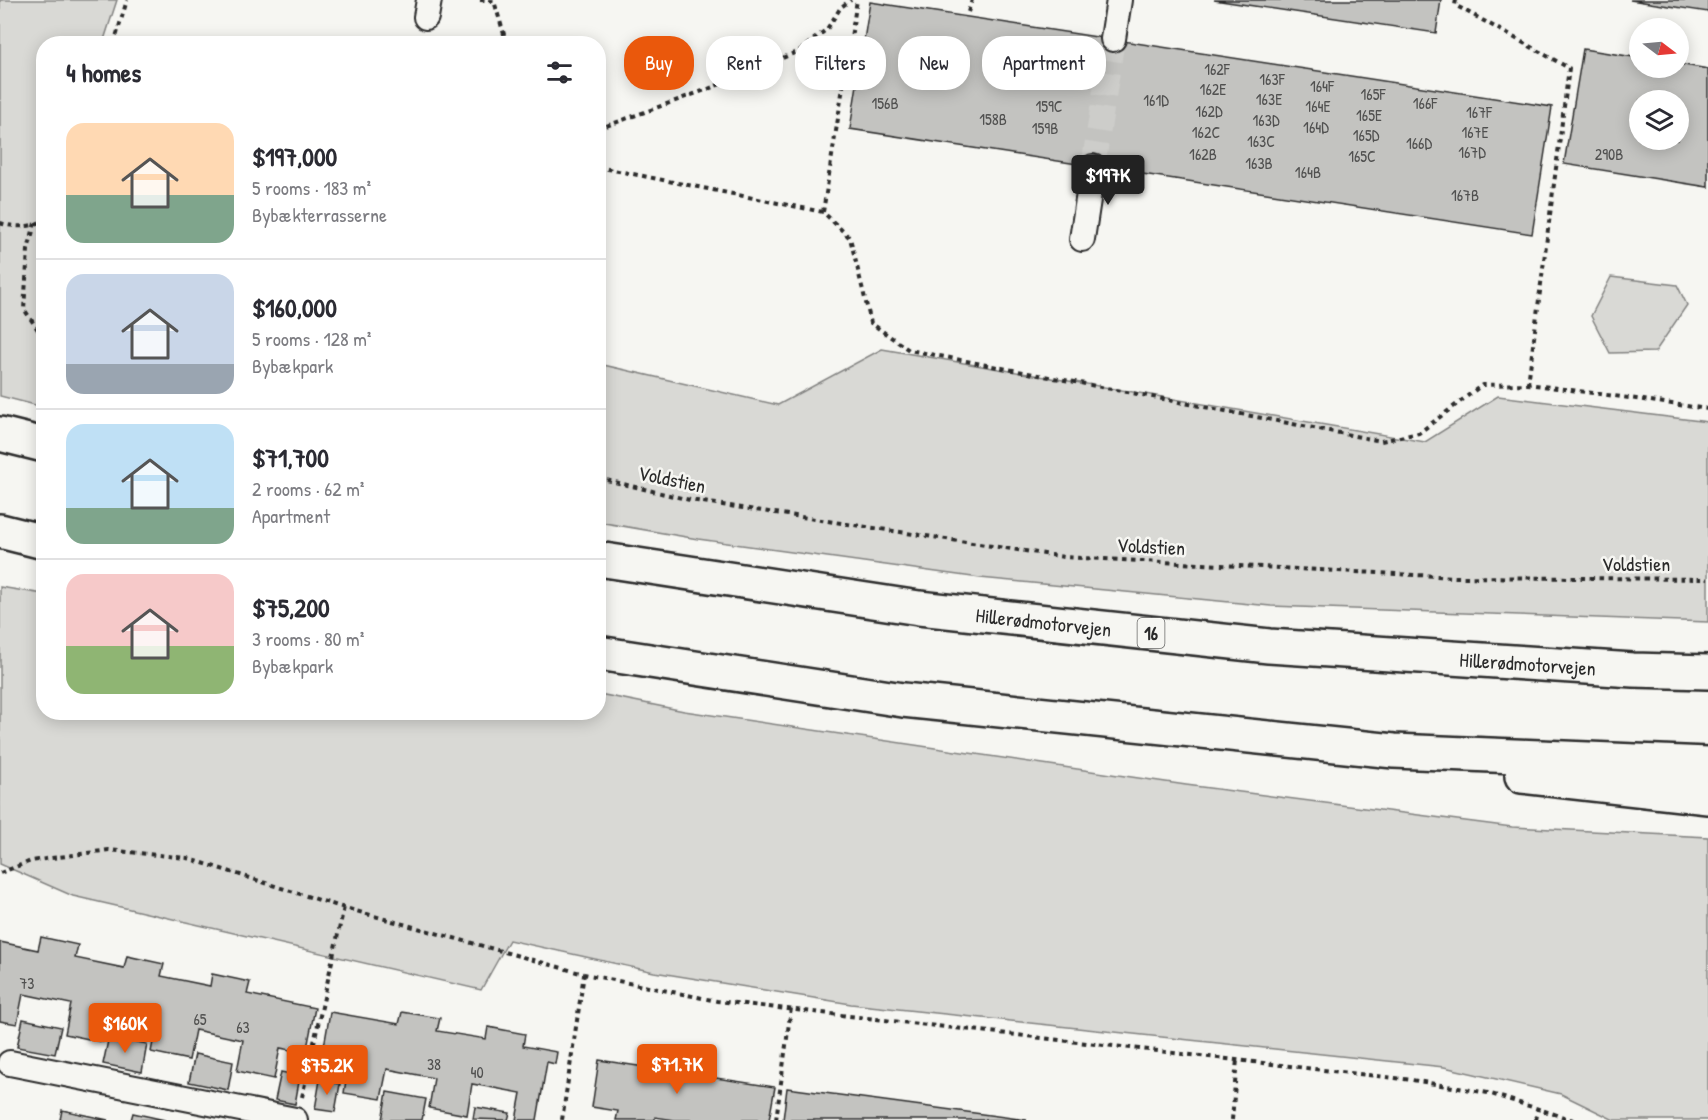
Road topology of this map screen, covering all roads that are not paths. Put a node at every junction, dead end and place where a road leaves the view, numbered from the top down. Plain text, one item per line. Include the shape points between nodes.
1 (1119, 0) edge
2 (1113, 39) tunnel mouth
3 (1093, 166) tunnel mouth
4 (1082, 239) dead end
5 (0, 434) edge
6 (36, 443) edge
7 (0, 531) edge
8 (36, 540) edge
9 (606, 560) edge
10 (606, 654) edge
11 (1708, 672) edge
12 (1394, 751) junction
13 (1708, 764) edge
14 (1708, 797) edge
15 (10, 1063) dead end
16 (288, 1114) edge

1 - 2 street
3 - 4 street
5 - 6 highway
7 - 8 highway
9 - 11 highway, Hillerødmotorvejen / 16 via 919,608 1269,646
10 - 12 highway via 903,700
12 - 13 highway
12 - 14 highway via 1526,777
15 - 16 street

